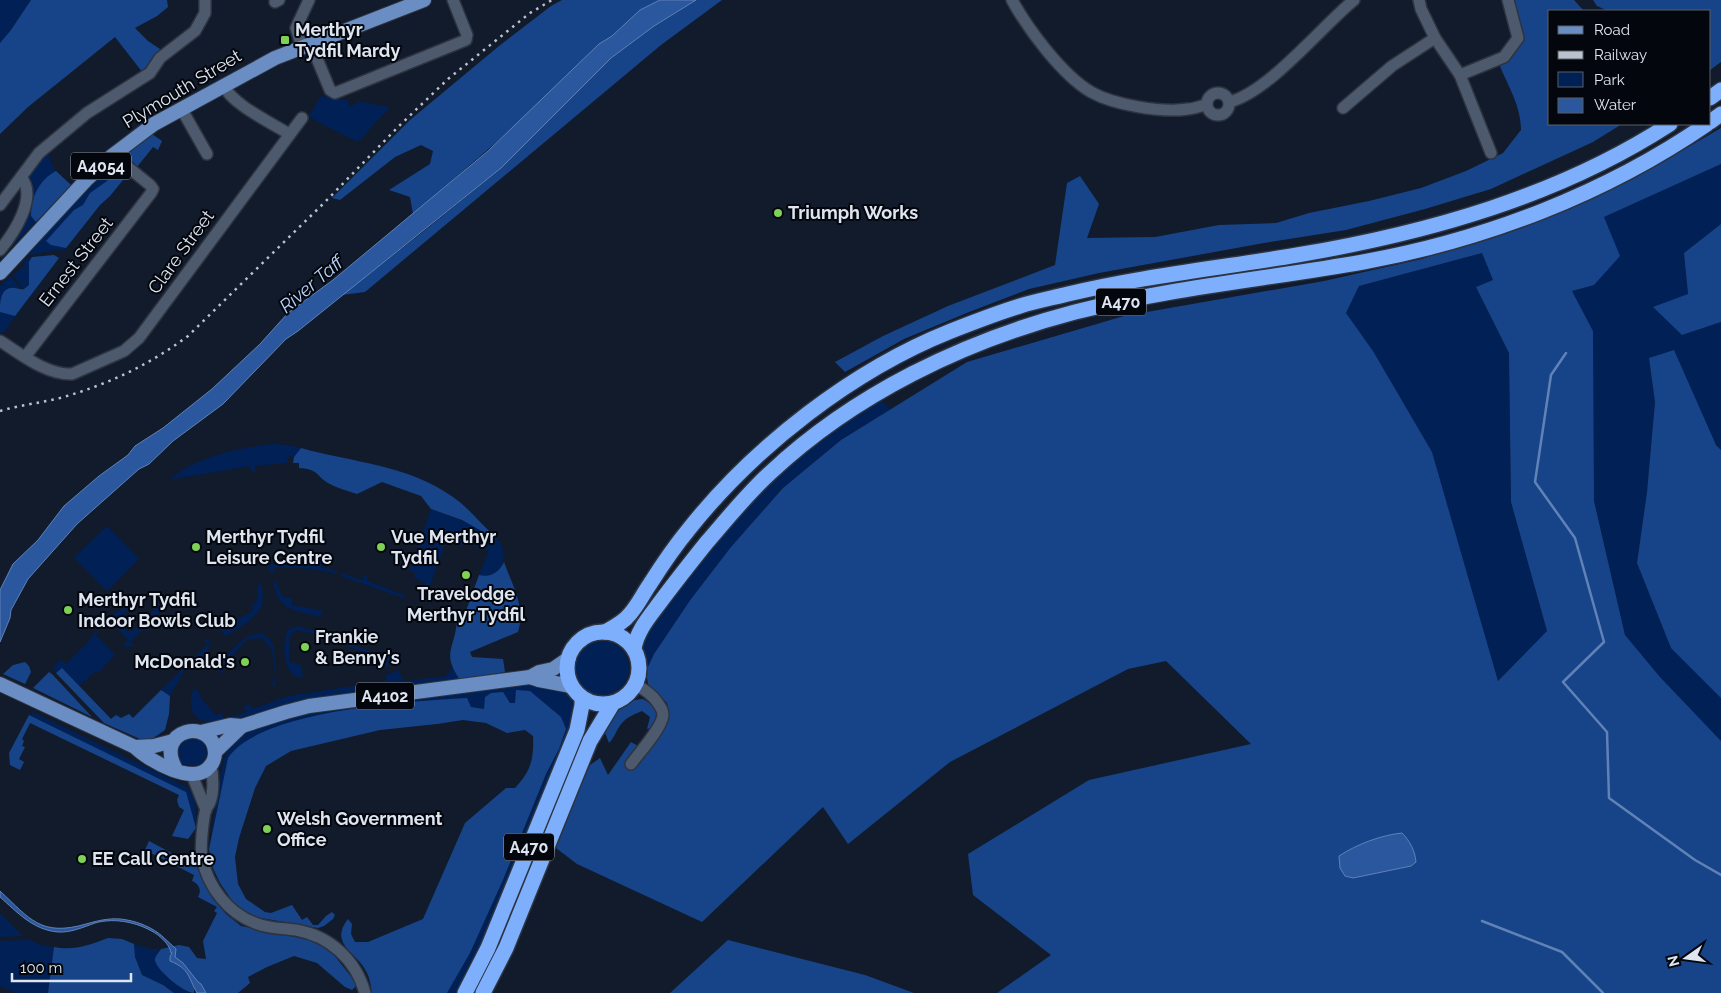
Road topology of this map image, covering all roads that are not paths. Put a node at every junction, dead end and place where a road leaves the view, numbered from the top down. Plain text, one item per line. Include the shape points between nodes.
1 (205, 0) edge
2 (309, 0) edge
3 (424, 0) edge
4 (453, 0) edge
5 (1012, 0) edge
6 (1354, 0) edge
7 (1419, 0) edge
8 (1508, 0) edge
9 (1435, 38) junction
10 (307, 45) junction
11 (1460, 75) junction
12 (223, 85) junction
13 (1229, 102) junction
14 (1206, 105) junction
15 (181, 108) junction
16 (1343, 108) dead end
17 (302, 118) dead end
18 (1668, 125) edge
19 (1706, 125) edge
20 (289, 134) junction
21 (1491, 153) dead end
22 (207, 154) dead end
23 (113, 155) junction
24 (21, 177) junction
25 (0, 205) edge
26 (0, 250) edge
27 (0, 273) edge
28 (0, 341) edge
29 (25, 357) junction
30 (605, 632) junction
31 (634, 649) junction
32 (568, 658) junction
33 (530, 677) junction
34 (0, 684) edge
35 (635, 685) junction
36 (571, 686) junction
37 (582, 698) junction
38 (613, 703) junction
39 (242, 726) junction
40 (201, 732) junction
41 (173, 741) junction
42 (135, 747) junction
43 (213, 759) junction
44 (631, 764) dead end
45 (177, 771) junction
46 (192, 775) junction
47 (206, 810) junction
48 (365, 993) edge
49 (465, 993) edge
50 (484, 993) edge

1 - 24 street via 205,13 194,31 160,58 150,74 87,113 39,153
2 - 10 street via 296,28
3 - 10 main road, Plymouth Street / A4054
4 - 10 street via 466,40 335,92 330,90
5 - 14 street via 1050,53 1071,77 1092,92 1139,107 1170,111
6 - 13 street via 1276,73 1239,99
7 - 9 street
8 - 11 street via 1518,38 1504,57
9 - 11 street
9 - 16 street via 1392,66
10 - 12 main road, Plymouth Street / A4054
11 - 21 street
12 - 15 main road, Plymouth Street / A4054
12 - 20 street via 243,105
13 - 14 street via 1222,93 1214,93
13 - 14 street via 1228,109 1220,116 1212,114
15 - 22 street
15 - 23 main road, Plymouth Street / A4054
17 - 20 street, Clare Street
18 - 30 highway, A470 via 1576,176 1495,208 1414,232 1283,258 1121,283 1022,305 908,350 836,394 775,440 689,529 629,616
19 - 31 highway, A470 via 1622,174 1505,225 1365,262 1238,281 1090,309 988,340 896,382 816,436 769,474 684,571 641,629
20 - 29 street, Clare Street via 139,338 124,351 72,374 63,374
23 - 27 main road, Plymouth Street / A4054
23 - 29 street, Ernest Street via 153,189 151,194
24 - 25 street
24 - 26 street via 27,192 24,206 17,226
28 - 29 street
30 - 31 highway via 616,634
30 - 32 highway via 584,638 574,646
31 - 35 highway via 639,666
32 - 33 main road, A4102
32 - 36 highway
33 - 36 main road, A4102
33 - 39 main road, A4102 via 309,706
34 - 42 main road
35 - 38 highway via 626,696
35 - 44 street via 657,702 663,717
36 - 37 highway
37 - 38 highway via 599,704
37 - 49 highway, A470 via 577,730 488,948
38 - 50 highway, A470 via 590,742 555,832
39 - 40 main road, A4102 via 230,725
39 - 43 main road, A4102
40 - 41 main road via 188,731
40 - 43 main road via 212,741
41 - 42 main road
41 - 45 main road via 170,754
42 - 45 main road via 143,756
43 - 46 main road via 206,770
43 - 47 street via 210,802
45 - 46 main road
46 - 47 street
47 - 48 street via 202,858 220,898 241,917 255,924 296,930 328,941 355,968

